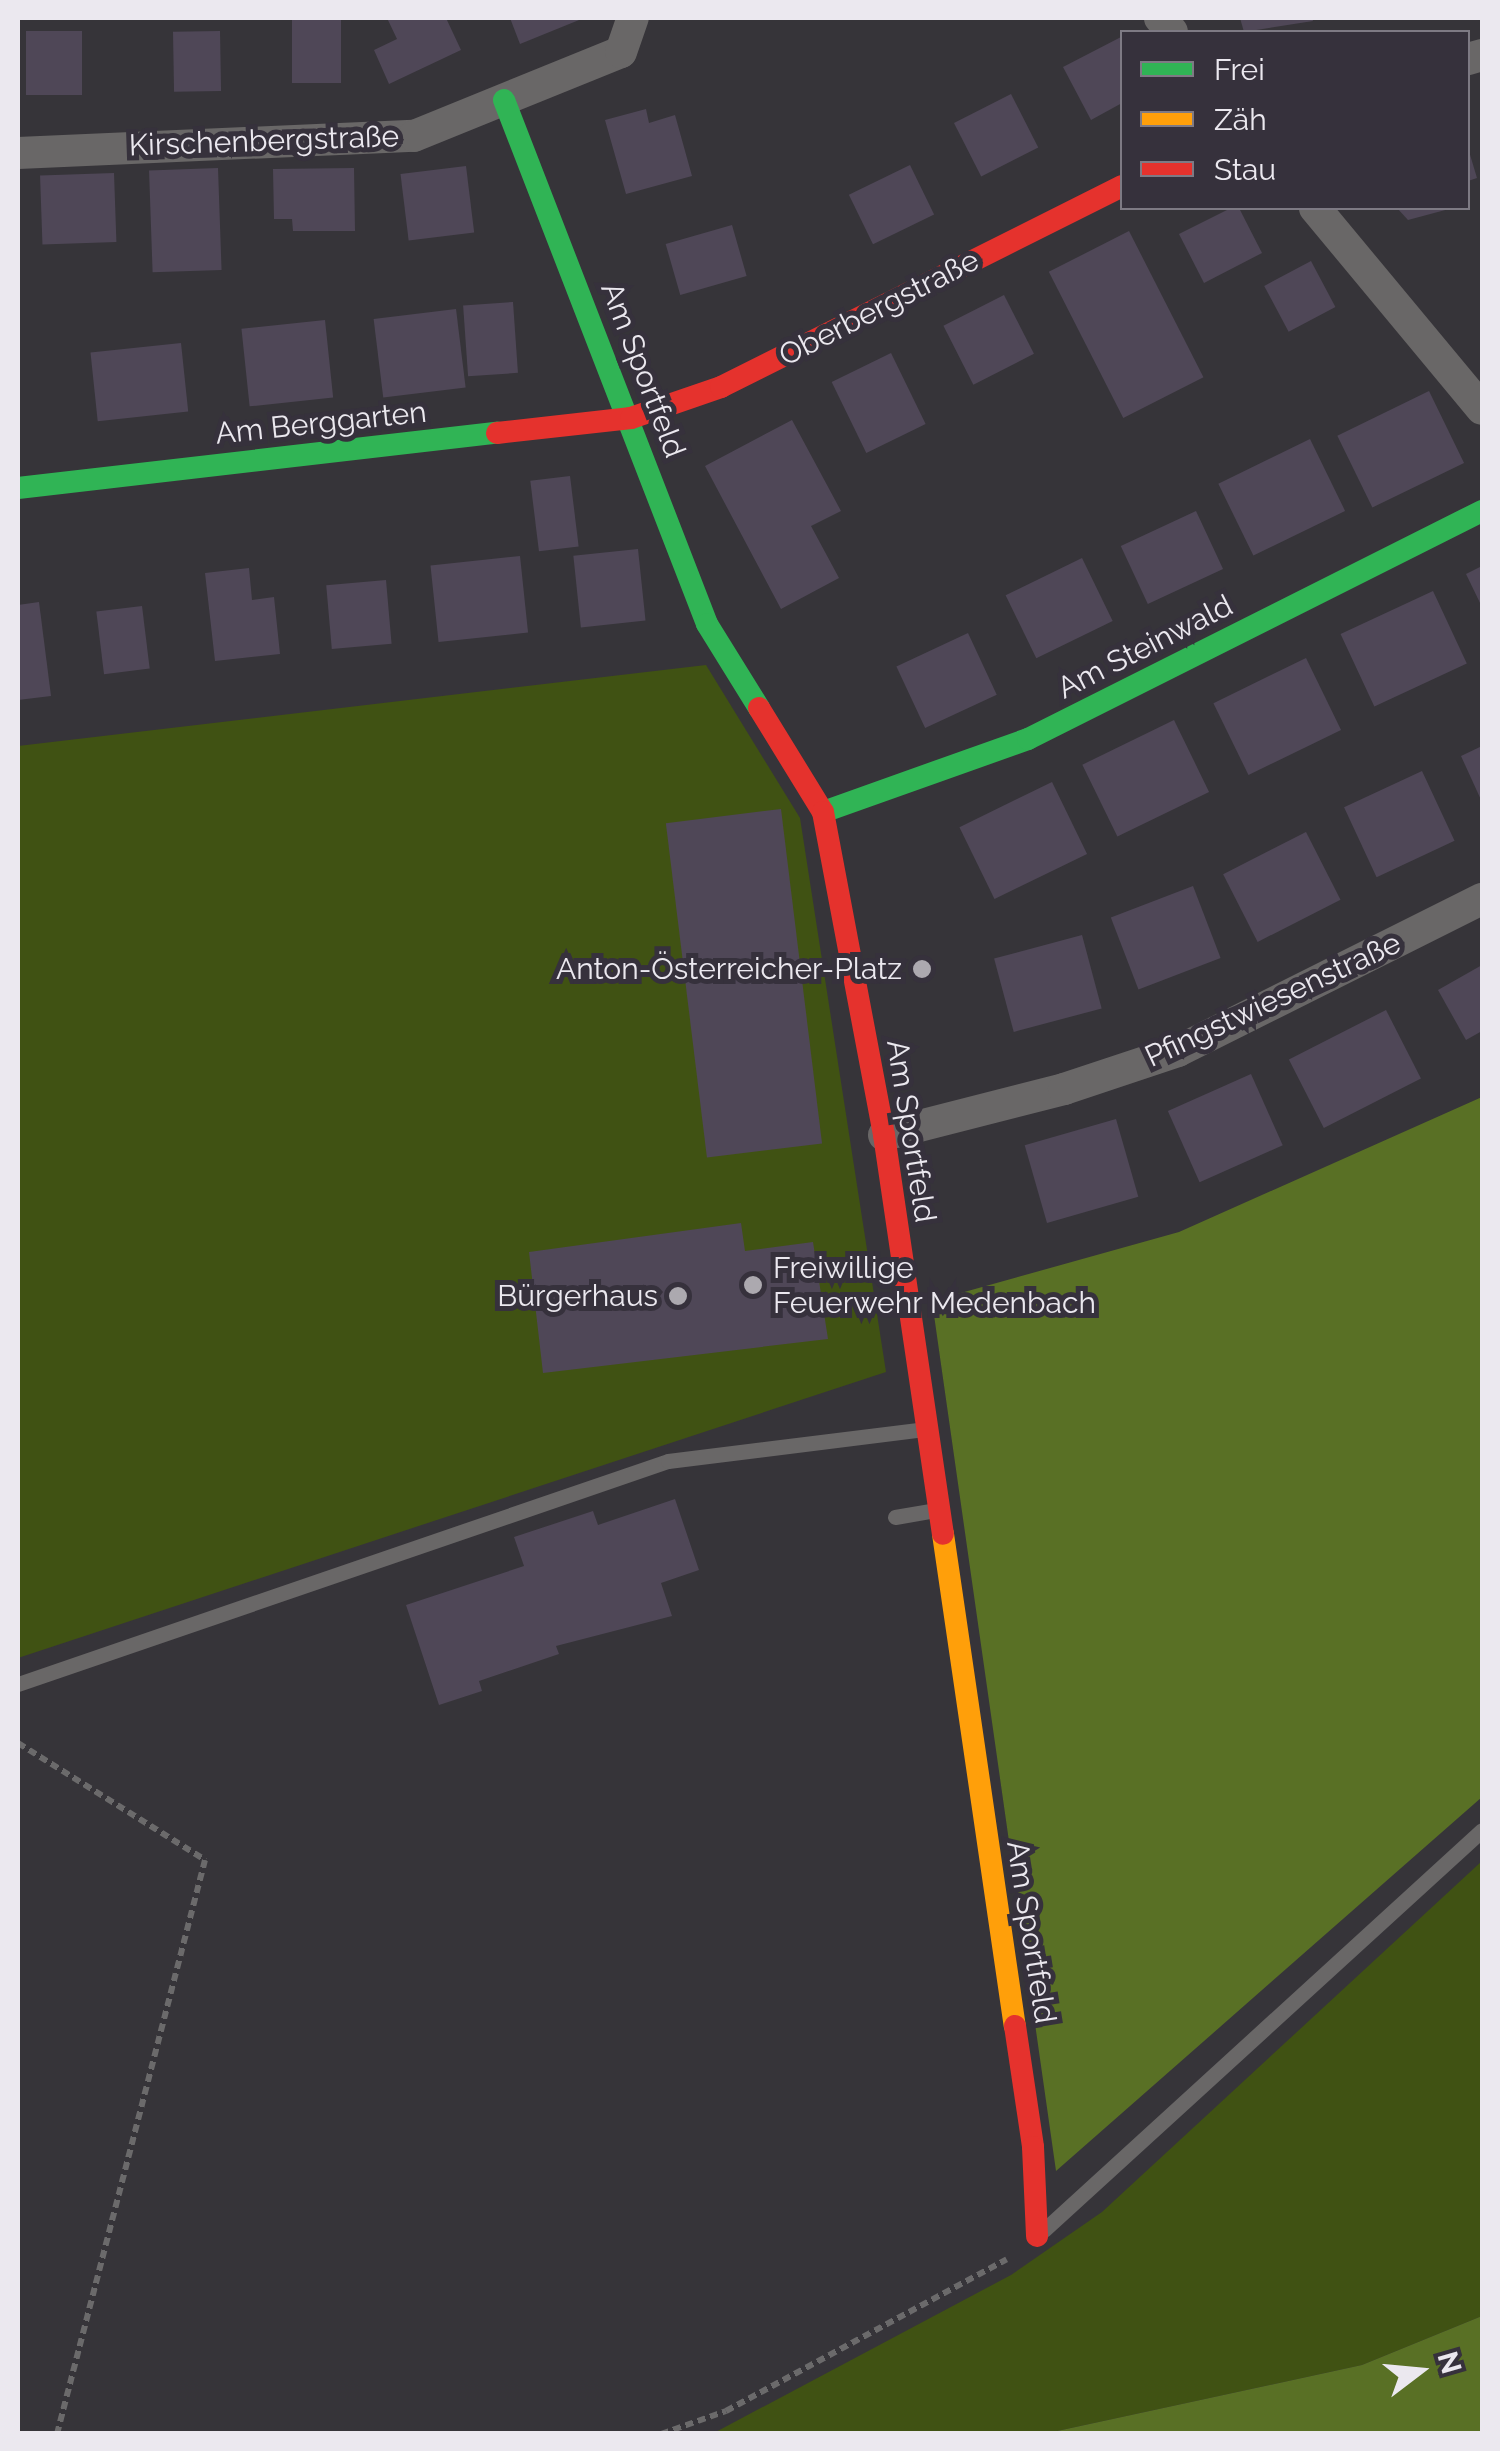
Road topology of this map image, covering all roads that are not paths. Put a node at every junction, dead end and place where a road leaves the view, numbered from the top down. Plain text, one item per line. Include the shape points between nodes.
1 (632, 18) edge
2 (504, 100) junction
3 (18, 153) edge
4 (1120, 187) edge
5 (1317, 210) edge
6 (1482, 409) edge
7 (631, 418) junction
8 (18, 488) edge
9 (1482, 512) edge
10 (824, 812) junction
11 (1482, 899) edge
12 (884, 1134) junction
13 (925, 1429) junction
14 (936, 1510) junction
15 (895, 1518) dead end
16 (18, 1684) edge
17 (1482, 1830) edge
18 (1038, 2236) joint

1 - 2 street, Kirschenbergstraße via 621,52
2 - 3 street, Kirschenbergstraße via 414,136
2 - 7 street, Am Sportfeld
4 - 7 street, Oberbergstraße via 721,387
5 - 6 street
7 - 8 street, Am Berggarten
7 - 10 street, Am Sportfeld via 706,624
9 - 10 street, Am Steinwald via 1028,739
10 - 12 street, Am Sportfeld
11 - 12 street, Pfingstwiesenstraße via 1178,1051 1064,1089
12 - 13 street, Am Sportfeld
13 - 14 street, Am Sportfeld
13 - 16 lane via 668,1461
14 - 15 lane
14 - 18 street, Am Sportfeld via 1034,2147
17 - 18 lane

